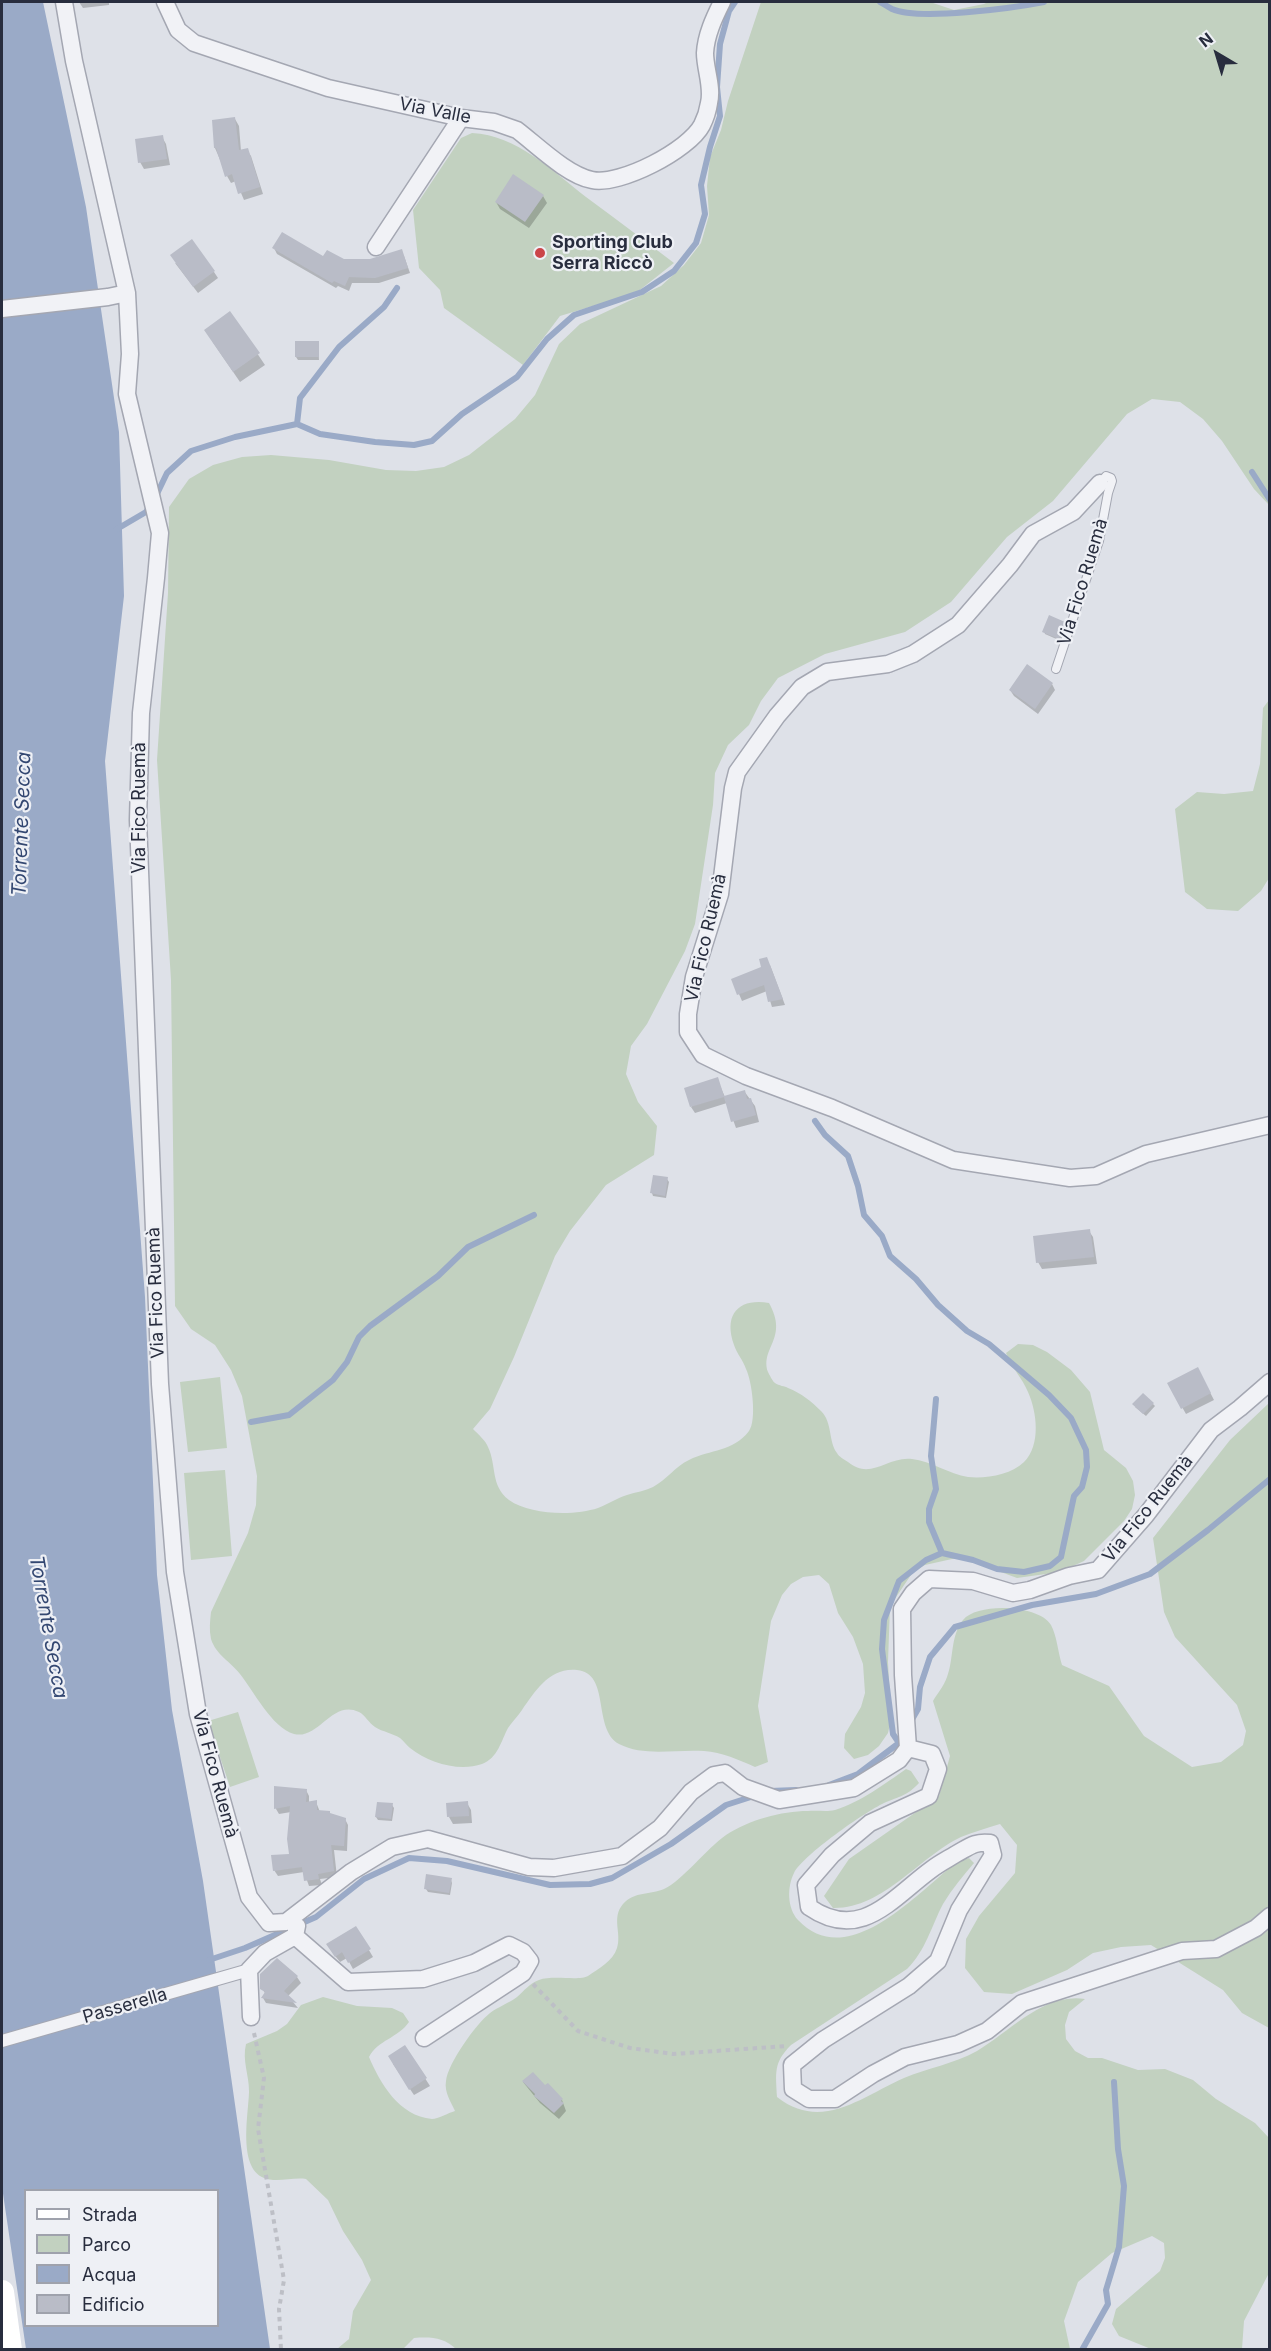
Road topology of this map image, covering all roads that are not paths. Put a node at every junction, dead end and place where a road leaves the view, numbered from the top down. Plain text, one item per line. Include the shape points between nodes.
1 (64, 2) edge
2 (165, 2) edge
3 (722, 2) edge
4 (461, 118) junction
5 (375, 247) dead end
6 (127, 293) junction
7 (2, 309) edge
8 (1100, 483) joint
9 (1056, 669) dead end
10 (1269, 1125) edge
11 (1269, 1382) edge
12 (908, 1748) junction
13 (300, 1911) junction
14 (1269, 1916) edge
15 (295, 1936) junction
16 (249, 1970) junction
17 (251, 2017) road end
18 (424, 2038) dead end
19 (2, 2041) edge
20 (2, 2292) edge
21 (10, 2349) edge

1 - 6 street
2 - 4 street, Via Valle via 178,30 194,43 328,88
3 - 4 street, Via Valle via 711,22 705,52 710,100 702,126 678,149 653,164 606,182 591,180 574,173 508,125
4 - 5 street
6 - 7 street
6 - 13 street, Via Fico Ruemà via 127,394 159,533 141,713 138,820 160,1384 175,1572 198,1714 249,1897 269,1923 286,1922
8 - 9 lane, Via Fico Ruemà via 1106,476 1111,477 1099,541
8 - 10 street, Via Fico Ruemà via 1073,512 1033,534 958,625 913,654 888,664 827,672 802,687 777,716 737,772 720,894 694,977 688,1032 703,1055 746,1076 953,1160 1070,1178 1096,1176 1146,1154
11 - 12 street, Via Fico Ruemà via 1211,1430 1098,1570 1013,1593 974,1581 929,1579 913,1593 902,1609
12 - 13 street, Via Fico Ruemà via 899,1760 854,1788 779,1800 743,1788 725,1773 714,1775 691,1792 660,1828 622,1856 554,1868 529,1867 428,1839 392,1846
12 - 14 street via 932,1754 938,1769 928,1796 870,1823 832,1855 806,1885 809,1907 824,1917 849,1922 879,1912 934,1868 977,1841 990,1843 993,1855 959,1910 938,1961 909,1986 823,2040 792,2066 793,2089 809,2099 835,2099 904,2057 958,2044 987,2031 1022,2002 1182,1951 1216,1949 1256,1928
13 - 15 street
15 - 16 street via 265,1953
15 - 18 street via 348,1982 423,1979 474,1963 509,1945 530,1960 524,1973
16 - 17 street
16 - 19 street, Passerella
20 - 21 main road

